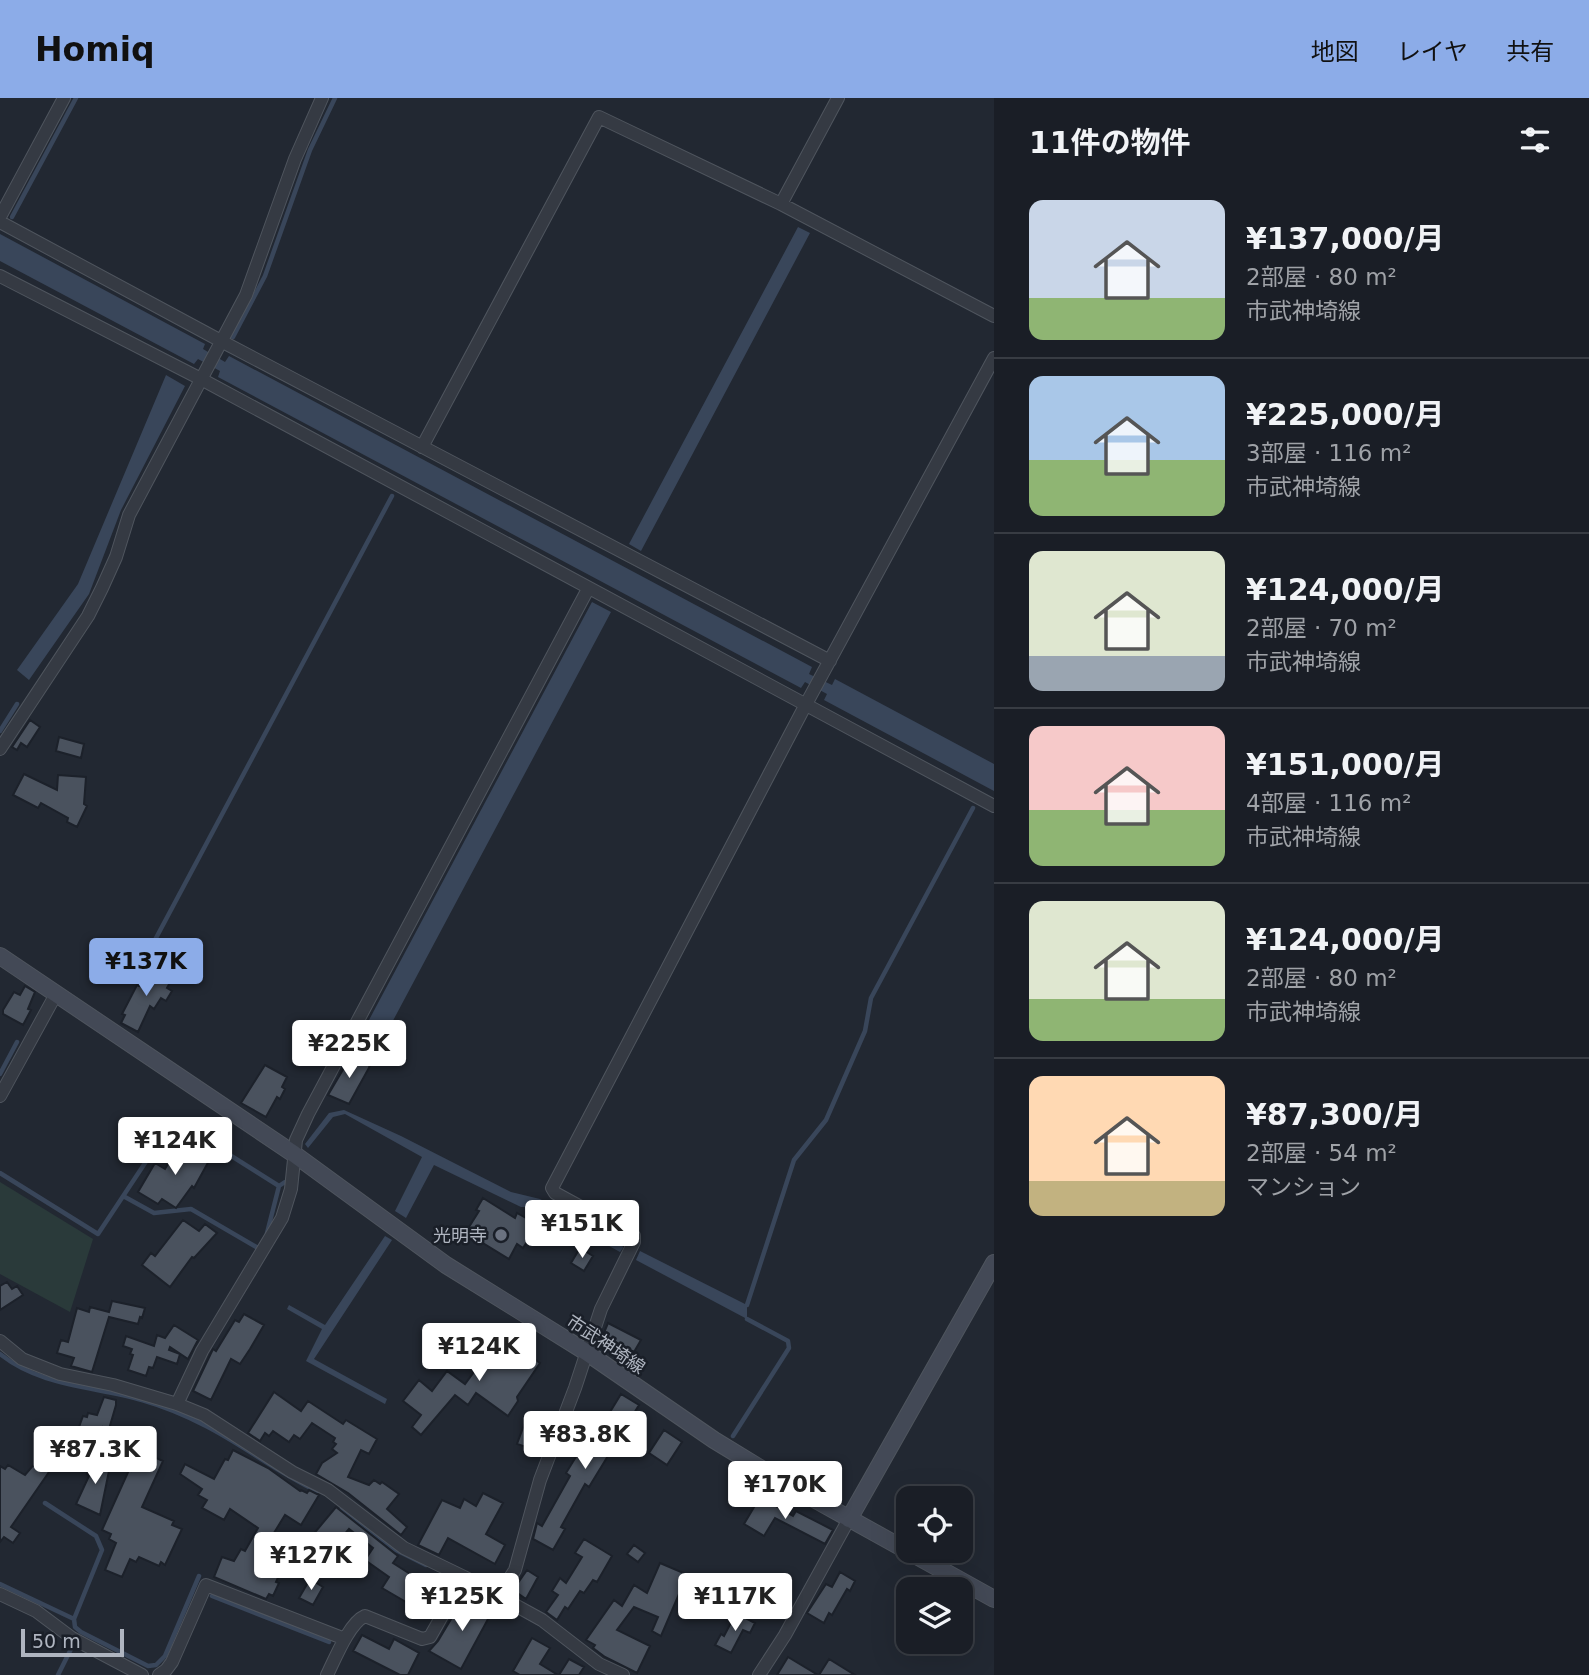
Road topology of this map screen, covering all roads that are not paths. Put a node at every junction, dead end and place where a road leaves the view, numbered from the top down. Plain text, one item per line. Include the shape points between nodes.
1 (64, 98) edge
2 (322, 98) edge
3 (838, 98) edge
4 (781, 204) junction
5 (0, 219) edge
6 (0, 276) edge
7 (994, 316) edge
8 (221, 341) junction
9 (994, 358) edge
10 (201, 379) junction
11 (422, 447) junction
12 (588, 589) junction
13 (830, 661) junction
14 (806, 706) junction
15 (0, 749) edge
16 (994, 806) edge
17 (0, 956) edge
18 (56, 995) junction
19 (0, 1096) edge
20 (294, 1154) junction
21 (994, 1264) edge
22 (0, 1341) edge
23 (586, 1352) junction
24 (177, 1404) junction
25 (849, 1519) junction
26 (461, 1582) junction
27 (0, 1594) edge
28 (499, 1595) junction
29 (994, 1600) edge
30 (345, 1639) junction
31 (142, 1675) edge
32 (159, 1675) edge
33 (327, 1675) edge
34 (623, 1675) edge
35 (758, 1675) edge

1 - 5 street
2 - 8 street via 246,295
3 - 4 street
4 - 7 street
4 - 11 street via 599,117
5 - 8 street
6 - 10 street
8 - 10 street
8 - 11 street
9 - 13 street
10 - 12 street
10 - 15 street via 130,515 88,616
11 - 13 street
12 - 14 street
12 - 20 street via 308,1114
13 - 14 street
14 - 16 street
14 - 23 street via 552,1188 634,1236
17 - 18 main road, 市武神埼線
18 - 19 street
18 - 20 main road, 市武神埼線
20 - 23 main road, 市武神埼線 via 446,1265
20 - 24 street via 282,1219 202,1351
21 - 25 main road
22 - 24 street via 22,1359 60,1374
23 - 25 main road, 市武神埼線 via 715,1440
23 - 28 street via 540,1480 515,1570
24 - 26 street via 204,1415 328,1490 404,1548
25 - 29 main road, 市武神埼線
25 - 35 street
26 - 28 street
26 - 30 street via 430,1637 422,1639 365,1616
27 - 31 street
28 - 34 street via 542,1620 599,1664
30 - 32 street via 206,1585 172,1662
30 - 33 street

